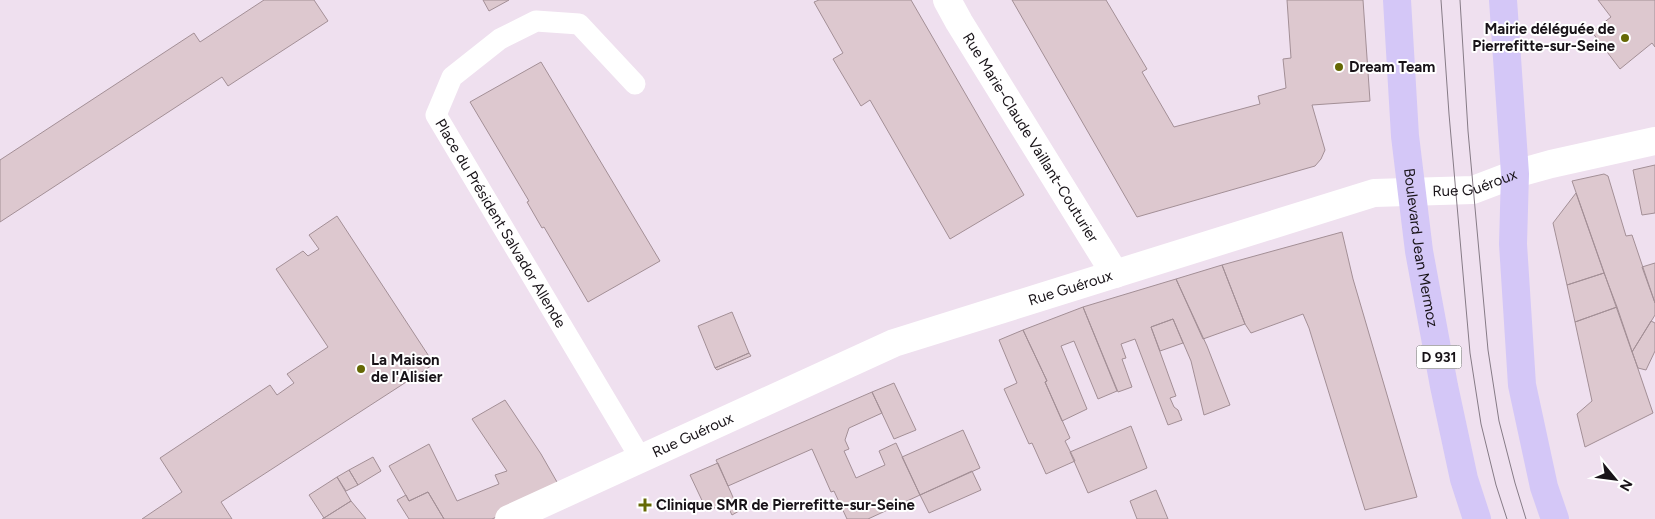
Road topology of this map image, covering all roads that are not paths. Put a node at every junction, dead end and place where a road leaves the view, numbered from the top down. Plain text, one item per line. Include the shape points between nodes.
1 (948, 0) edge
2 (1396, 0) edge
3 (1503, 0) edge
4 (635, 84) dead end
5 (1655, 141) edge
6 (1515, 174) junction
7 (1412, 192) junction
8 (1115, 274) junction
9 (641, 459) junction
10 (509, 519) edge
11 (1477, 519) edge
12 (1555, 519) edge

1 - 8 street, Rue Marie-Claude Vaillant-Couturier
2 - 7 main road, Boulevard Jean Mermoz / D 931
3 - 6 main road
4 - 9 lane, Place du Président Salvador Allende via 580,24 536,21 500,39 452,77 436,115
5 - 6 street, Rue Guéroux
6 - 7 street, Rue Guéroux via 1473,190
6 - 12 main road via 1512,244 1522,385 1544,487
7 - 8 street, Rue Guéroux via 1374,193
7 - 11 main road, Boulevard Jean Mermoz / D 931 via 1419,251 1444,386 1464,479
8 - 9 street, Rue Guéroux via 894,343
9 - 10 street, Rue Guéroux

